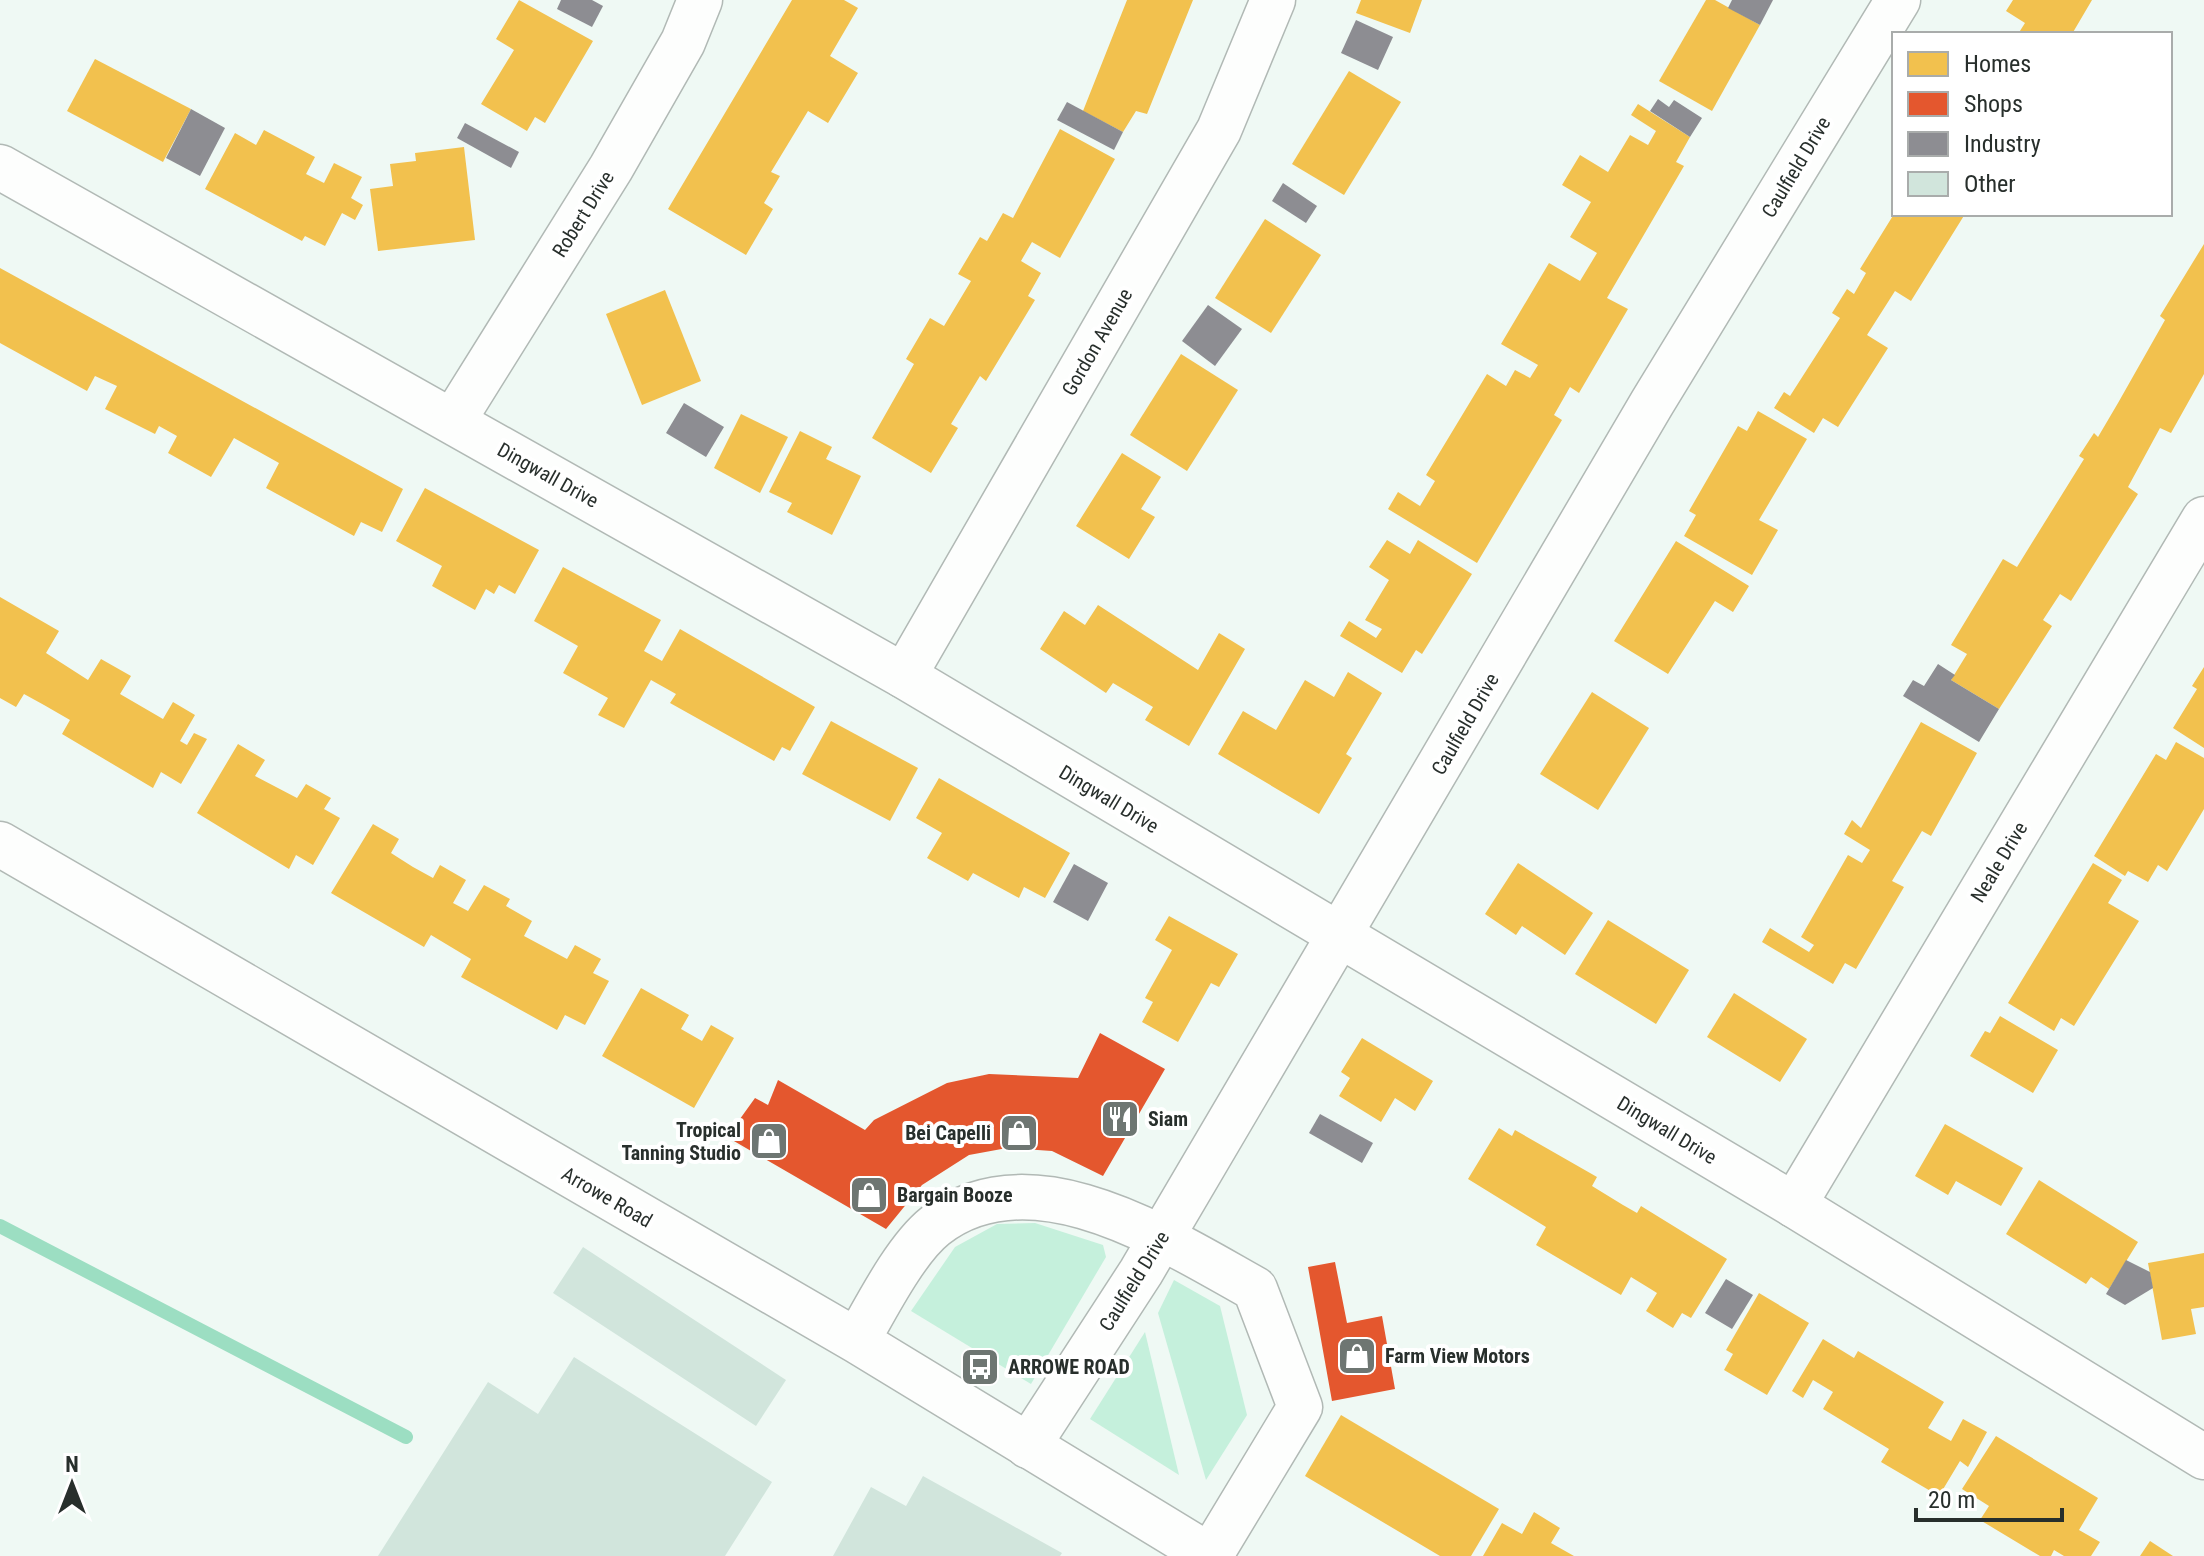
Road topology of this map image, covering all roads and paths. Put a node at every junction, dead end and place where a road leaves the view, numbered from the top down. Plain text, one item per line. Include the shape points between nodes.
1 (700, 0) edge
2 (1273, 0) edge
3 (1898, 0) edge
4 (0, 167) edge
5 (453, 421) junction
6 (2204, 519) edge
7 (904, 676) junction
8 (0, 844) edge
9 (1341, 937) junction
10 (1794, 1205) junction
11 (1162, 1237) junction
12 (857, 1341) junction
13 (1028, 1446) junction
14 (2204, 1457) edge
15 (1210, 1556) edge

1 - 5 street, Robert Drive via 683,42 611,168
2 - 7 street, Gordon Avenue via 1219,130
3 - 9 street, Caulfield Drive via 1652,403
4 - 5 street, Dingwall Drive
5 - 7 street, Dingwall Drive
6 - 10 street, Neale Drive
7 - 9 street, Dingwall Drive
8 - 12 street, Arrowe Road
9 - 10 street, Dingwall Drive
9 - 11 street, Caulfield Drive
10 - 14 street, Dingwall Drive
11 - 12 street via 1071,1202 1018,1195 974,1203 934,1227 892,1280
11 - 13 street, Caulfield Drive
11 - 15 street via 1255,1289 1300,1407
12 - 13 street, Arrowe Road
13 - 15 street, Arrowe Road

